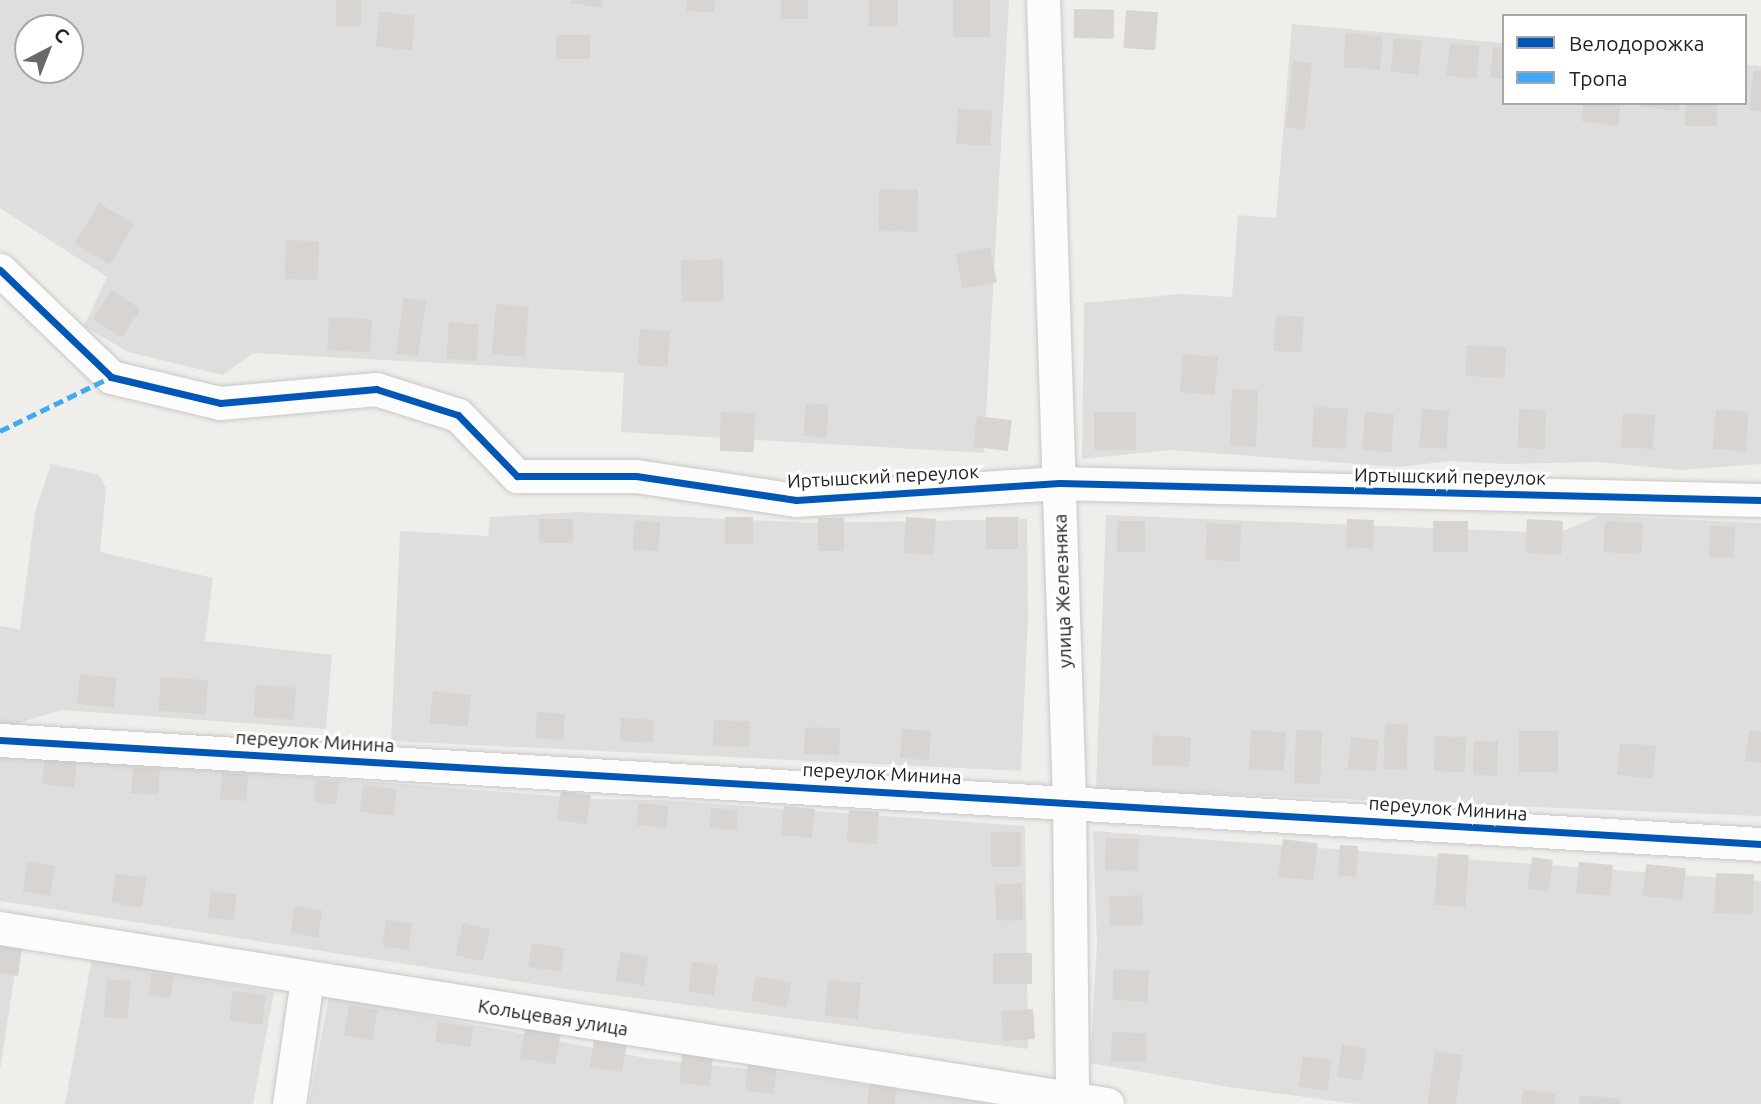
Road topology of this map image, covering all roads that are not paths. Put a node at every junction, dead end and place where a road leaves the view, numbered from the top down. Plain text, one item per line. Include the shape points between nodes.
1 (1043, 0) edge
2 (0, 270) edge
3 (1059, 483) junction
4 (1761, 500) edge
5 (0, 740) edge
6 (1069, 801) junction
7 (1761, 844) edge
8 (0, 928) edge
9 (307, 979) junction
10 (1072, 1098) junction
11 (289, 1104) edge
12 (1107, 1104) edge

1 - 3 street, улица Железняка
2 - 3 street, Иртышский переулок via 111,377 220,403 376,388 458,415 517,477 636,476 796,500
3 - 4 street, Иртышский переулок
3 - 6 street, улица Железняка
5 - 6 street, переулок Минина
6 - 7 street, переулок Минина
6 - 10 street, улица Железняка
8 - 9 street, Кольцевая улица
9 - 10 street, Кольцевая улица
9 - 11 street
10 - 12 street, Кольцевая улица

